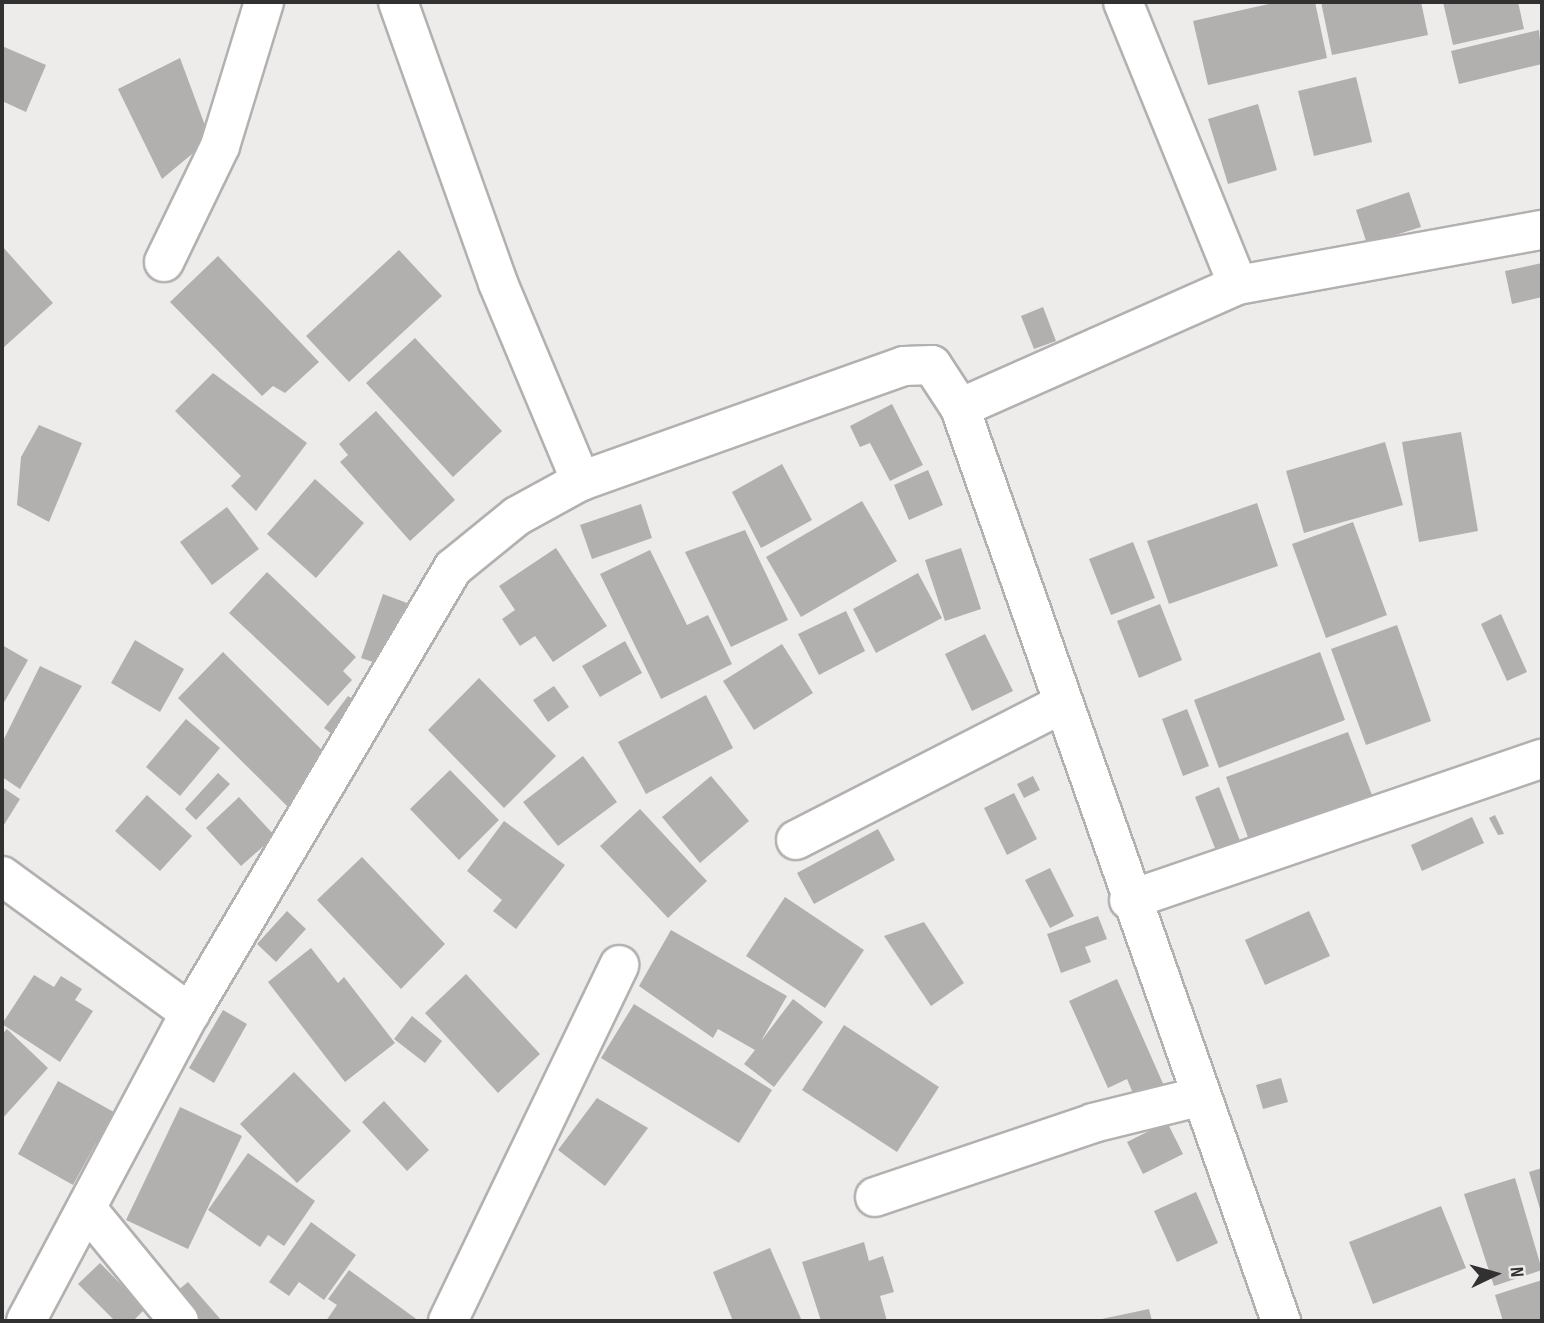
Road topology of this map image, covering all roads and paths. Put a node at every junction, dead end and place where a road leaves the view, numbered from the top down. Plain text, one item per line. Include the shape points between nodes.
1 (264, 2) edge
2 (398, 2) edge
3 (1122, 2) edge
4 (1542, 230) edge
5 (164, 262) dead end
6 (1238, 285) junction
7 (960, 408) junction
8 (582, 481) junction
9 (1062, 704) junction
10 (1542, 758) edge
11 (796, 840) dead end
12 (2, 876) edge
13 (1129, 900) junction
14 (619, 965) dead end
15 (190, 1013) junction
16 (1198, 1097) junction
17 (875, 1197) dead end
18 (87, 1209) junction
19 (26, 1321) edge
20 (179, 1321) edge
21 (448, 1321) edge
22 (1281, 1321) edge

1 - 5 street via 220,146
2 - 8 street via 498,284
3 - 6 street
4 - 6 street
6 - 7 street
7 - 8 street via 932,365 904,366
7 - 9 street
8 - 15 street via 517,516 453,568
9 - 11 street
9 - 13 street
10 - 13 street
12 - 15 street
13 - 16 street
14 - 21 street
15 - 18 street
16 - 17 street via 1093,1123
16 - 22 street
18 - 19 street
18 - 20 street

